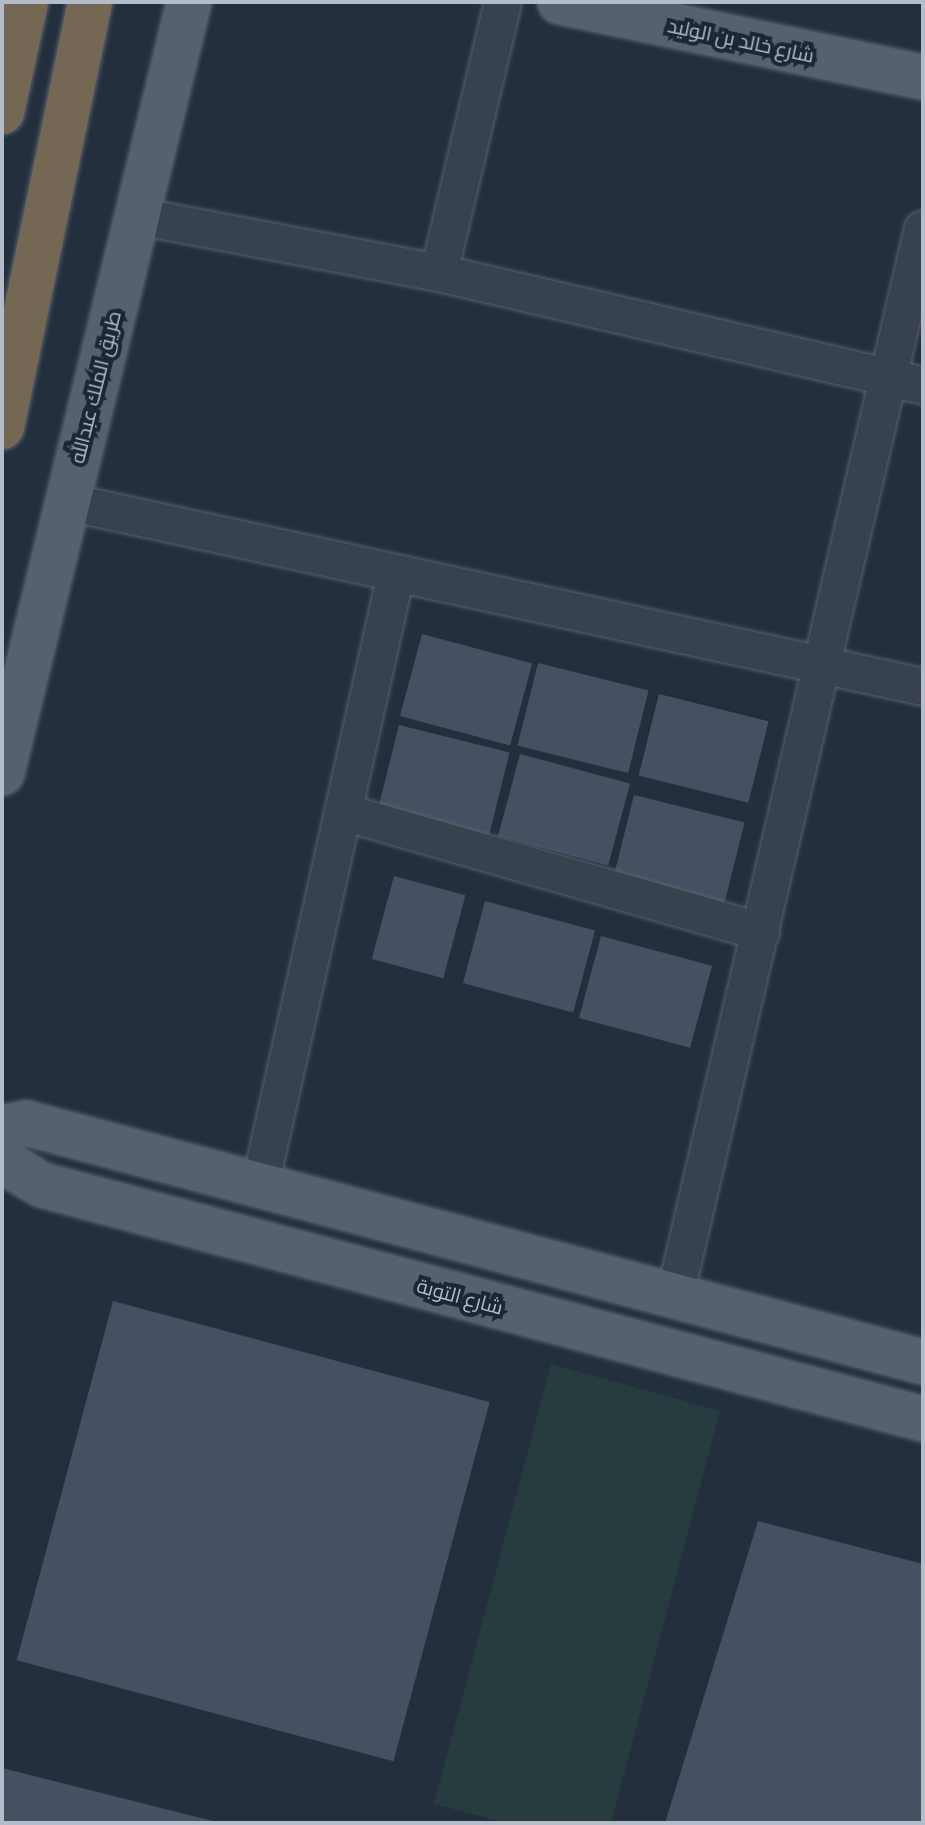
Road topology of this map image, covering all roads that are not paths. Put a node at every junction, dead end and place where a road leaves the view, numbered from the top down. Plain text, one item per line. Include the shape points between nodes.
1 (26, 2) edge
2 (90, 2) edge
3 (158, 2) edge
4 (189, 2) edge
5 (503, 2) edge
6 (560, 2) edge
7 (923, 77) edge
8 (169, 84) junction
9 (2, 112) edge
10 (137, 216) junction
11 (923, 229) edge
12 (439, 273) junction
13 (906, 383) edge
14 (2, 427) edge
15 (68, 502) junction
16 (396, 574) junction
17 (824, 667) junction
18 (923, 687) edge
19 (2, 773) edge
20 (343, 812) junction
21 (761, 932) junction
22 (2, 1128) edge
23 (2, 1161) edge
24 (260, 1186) junction
25 (675, 1296) junction
26 (923, 1362) edge
27 (923, 1419) edge

1 - 9 highway
2 - 14 highway
3 - 8 main road
4 - 8 main road, طريق الملك عبدالله
5 - 12 street
6 - 7 main road, شارع خالد بن الوليد
8 - 10 main road, طريق الملك عبدالله
10 - 12 street
10 - 15 main road, طريق الملك عبدالله
11 - 13 street
12 - 13 street
13 - 17 street
15 - 16 street
15 - 19 main road, طريق الملك عبدالله
16 - 17 street
16 - 20 street
17 - 18 street
17 - 21 street
20 - 21 street
20 - 24 street
21 - 25 street
22 - 24 main road via 26,1123
23 - 27 main road, شارع التوبة via 42,1185
24 - 25 main road
25 - 26 main road

